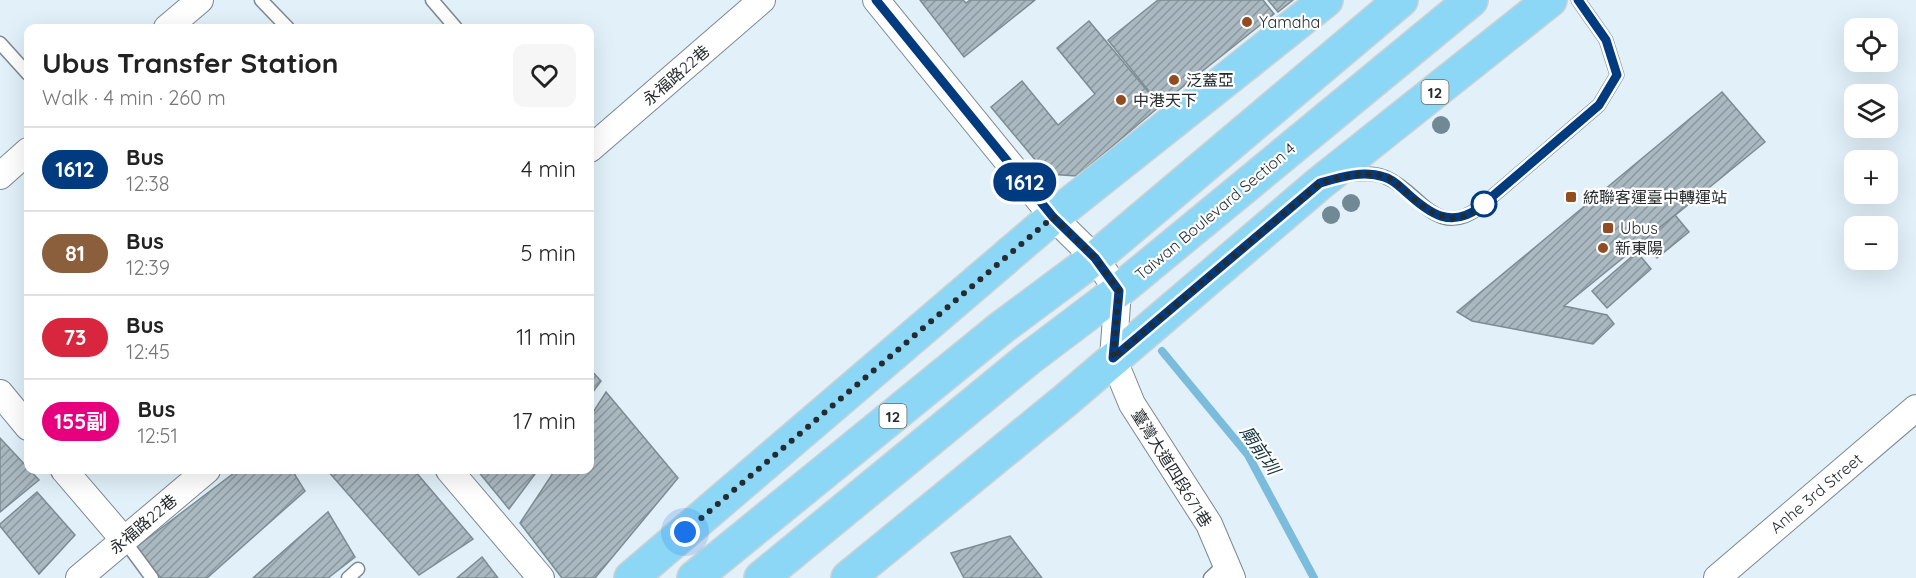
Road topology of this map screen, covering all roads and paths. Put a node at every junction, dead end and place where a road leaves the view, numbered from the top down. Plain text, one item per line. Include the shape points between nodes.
1 (200, 0) edge
2 (261, 0) edge
3 (432, 0) edge
4 (762, 0) edge
5 (876, 0) edge
6 (1326, 0) edge
7 (1401, 0) edge
8 (1471, 0) edge
9 (1550, 0) edge
10 (1578, 0) edge
11 (172, 24) edge
12 (284, 24) edge
13 (453, 24) edge
14 (0, 44) edge
15 (24, 70) edge
16 (594, 146) edge
17 (24, 155) edge
18 (0, 176) edge
19 (1320, 183) junction
20 (1053, 217) junction
21 (1095, 258) junction
22 (1119, 291) junction
23 (1113, 358) junction
24 (1916, 408) edge
25 (67, 474) edge
26 (202, 474) edge
27 (452, 474) edge
28 (124, 540) junction
29 (358, 569) dead end
30 (1222, 573) edge
31 (79, 578) edge
32 (152, 578) edge
33 (348, 578) edge
34 (541, 578) edge
35 (631, 578) edge
36 (694, 578) edge
37 (761, 578) edge
38 (848, 578) edge
39 (1717, 578) edge

1 - 11 street
2 - 12 lane
3 - 13 lane
4 - 16 street, 永福路22巷
5 - 20 street
6 - 20 main road
7 - 21 main road, 12
8 - 22 main road, Taiwan Boulevard Section 4 / 12
9 - 19 main road, 12
10 - 19 lane via 1606,40 1617,75 1599,105 1473,213 1452,219 1440,217 1384,177 1347,175
14 - 15 lane
17 - 18 street
19 - 23 main road, 12
20 - 21 street
20 - 35 main road
21 - 22 street
21 - 36 main road, 12 via 1001,328
22 - 23 street
22 - 37 main road, Taiwan Boulevard Section 4 / 12 via 1028,359
23 - 30 street, 臺灣大道四段671巷 via 1132,404 1209,524
23 - 38 main road, 12
24 - 39 street, Anhe 3rd Street
25 - 28 street
26 - 28 street, 永福路22巷
27 - 34 street
28 - 31 street, 永福路22巷
28 - 32 lane
29 - 33 lane

